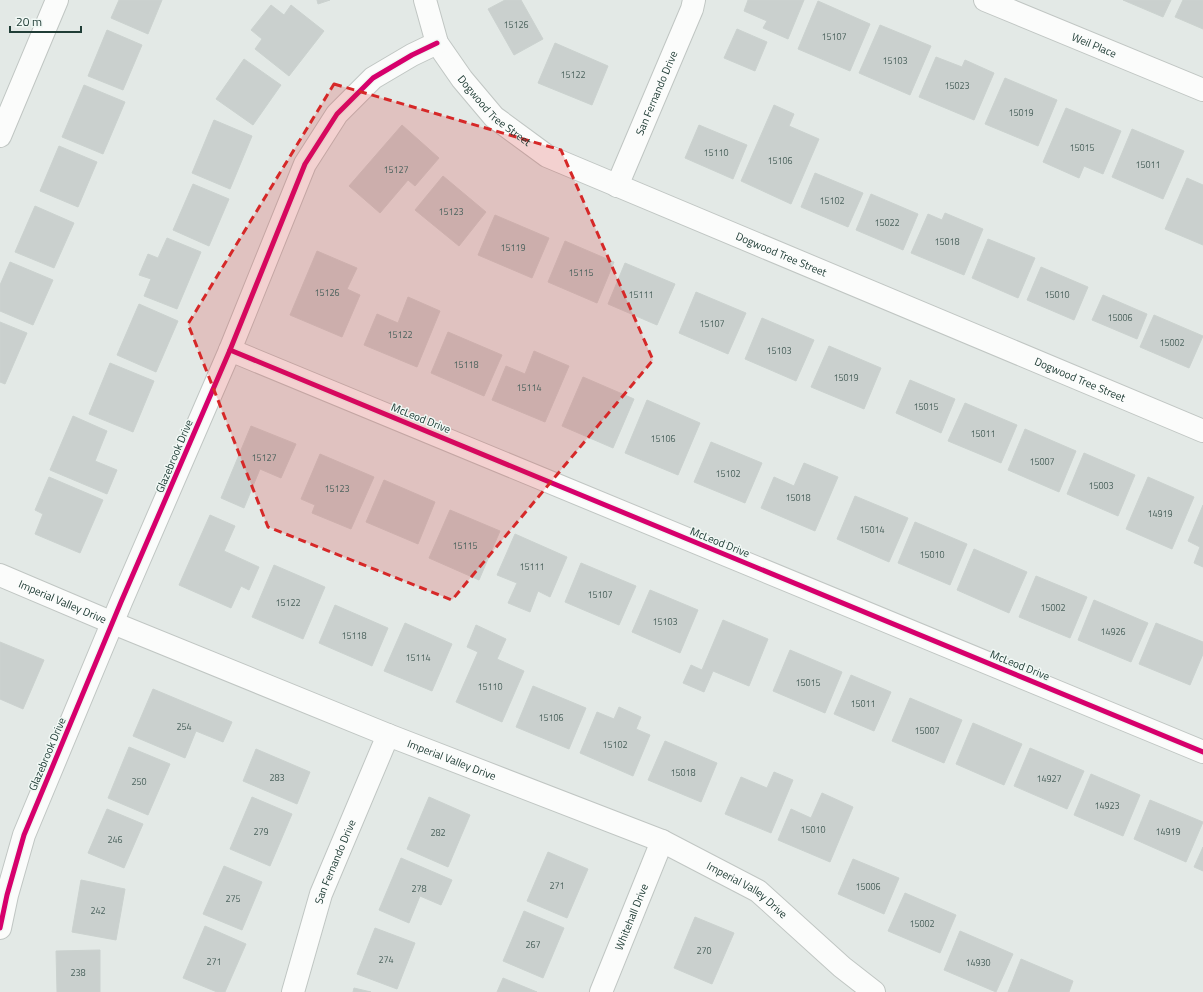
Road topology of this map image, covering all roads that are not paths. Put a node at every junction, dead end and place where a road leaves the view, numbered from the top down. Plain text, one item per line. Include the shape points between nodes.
1 (57, 0) edge
2 (425, 0) edge
3 (694, 0) edge
4 (985, 0) edge
5 (437, 43) junction
6 (1203, 90) edge
7 (0, 136) edge
8 (617, 186) junction
9 (230, 350) junction
10 (1203, 430) edge
11 (0, 575) edge
12 (113, 623) junction
13 (388, 735) junction
14 (1203, 752) edge
15 (662, 841) junction
16 (3, 894) edge
17 (0, 928) edge
18 (293, 992) edge
19 (601, 992) edge
20 (874, 992) edge

1 - 7 street
2 - 5 street, Dogwood Tree Street
3 - 8 street, San Fernando Drive
4 - 6 street, Weil Place
5 - 8 street, Dogwood Tree Street via 494,118 547,156
5 - 9 street, Glazebrook Drive via 373,78 337,114 305,164
8 - 10 street, Dogwood Tree Street
9 - 12 street, Glazebrook Drive
9 - 14 street, McLeod Drive
11 - 12 street, Imperial Valley Drive
12 - 13 street, Imperial Valley Drive
12 - 16 street, Glazebrook Drive via 24,835
13 - 15 street, Imperial Valley Drive
13 - 18 street, San Fernando Drive via 321,894
15 - 19 street, Whitehall Drive
15 - 20 street, Imperial Valley Drive via 758,891 842,967
16 - 17 street, Glazebrook Drive

